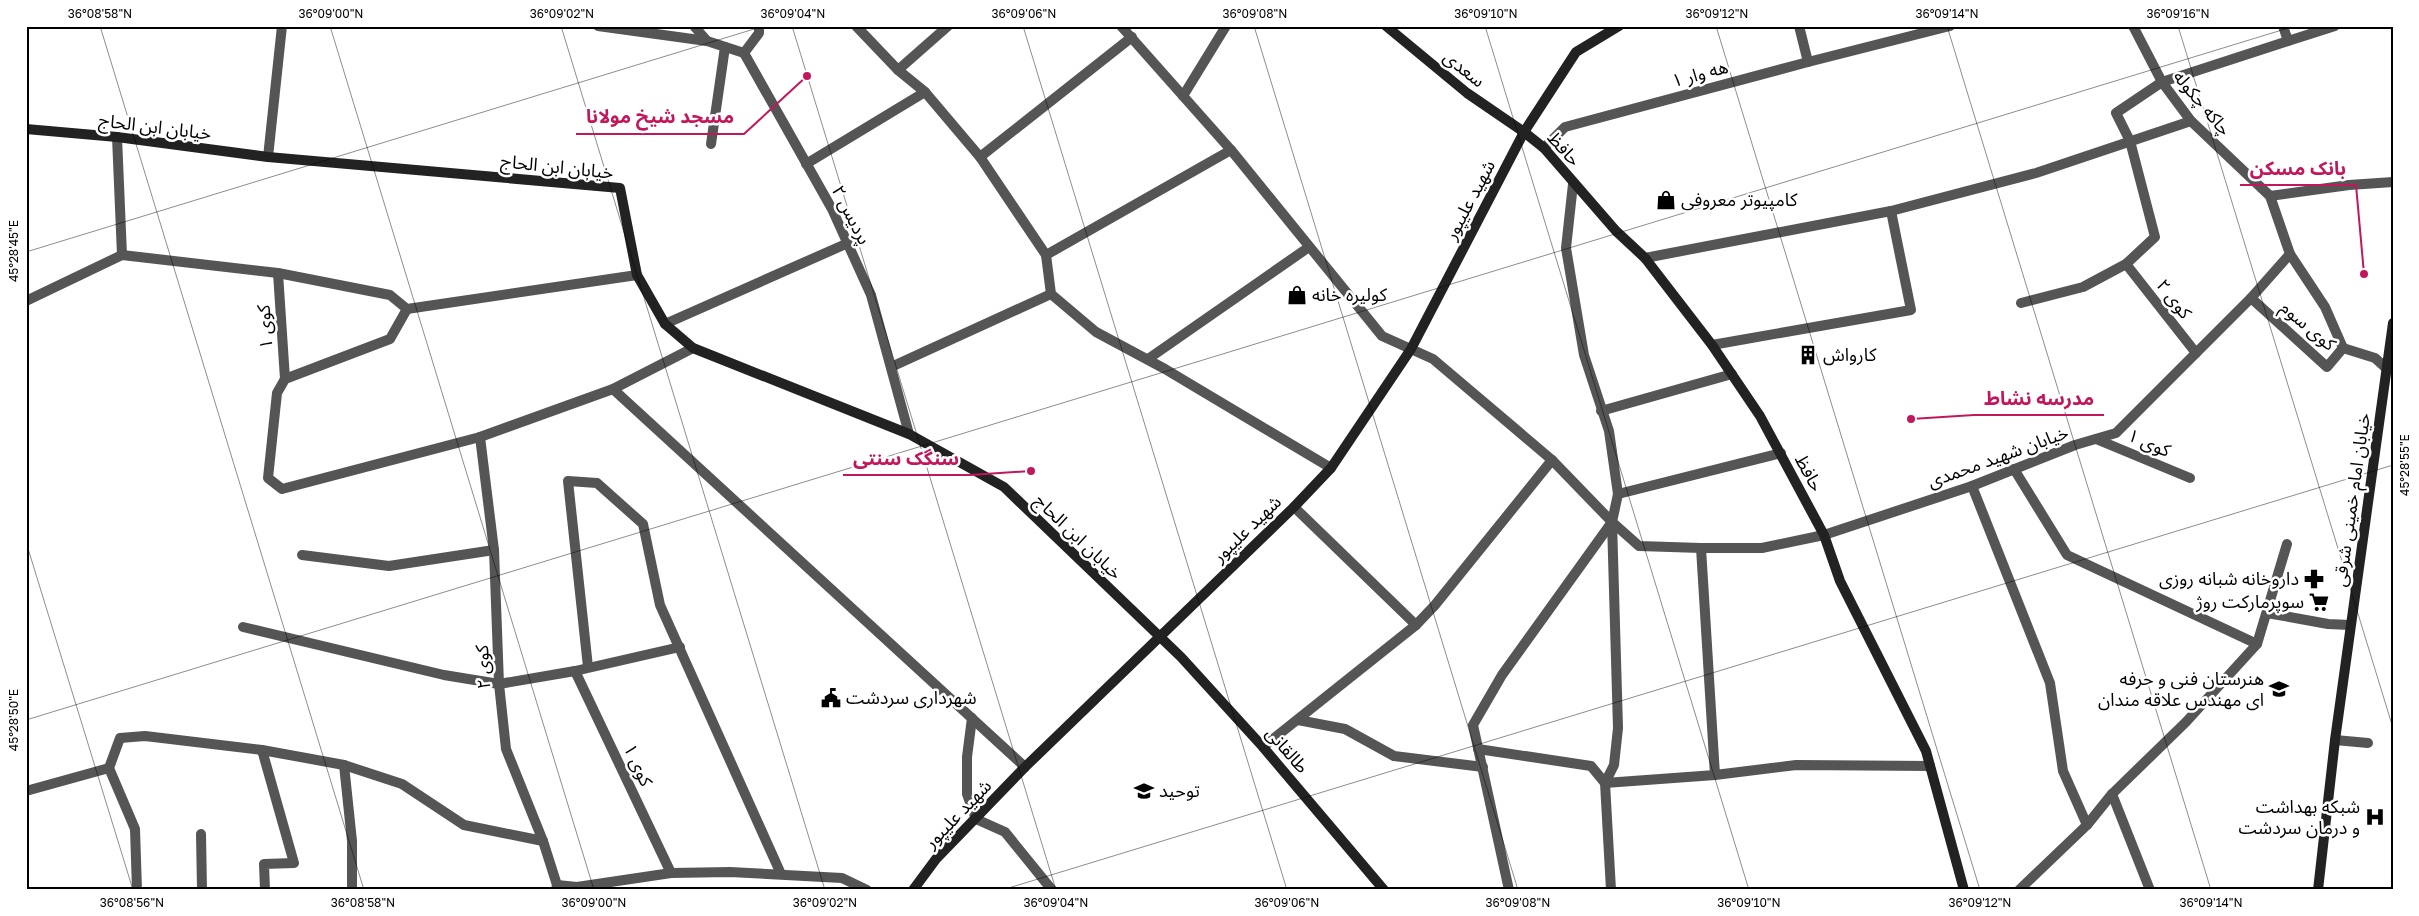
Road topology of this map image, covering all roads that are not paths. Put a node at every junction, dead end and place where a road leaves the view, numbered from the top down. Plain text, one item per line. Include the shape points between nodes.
1 (282, 26) edge
2 (598, 26) edge
3 (694, 26) edge
4 (759, 26) edge
5 (856, 26) edge
6 (948, 26) edge
7 (1121, 26) edge
8 (1226, 26) edge
9 (1386, 26) edge
10 (1800, 26) edge
11 (1950, 26) edge
12 (2133, 26) edge
13 (2283, 26) edge
14 (2335, 26) edge
15 (1618, 27) edge
16 (1132, 37) junction
17 (707, 41) junction
18 (2288, 41) junction
19 (725, 47) junction
20 (744, 53) junction
21 (1808, 62) junction
22 (898, 70) junction
23 (2162, 82) junction
24 (925, 92) junction
25 (1184, 96) junction
26 (2191, 121) junction
27 (26, 129) edge
28 (1524, 132) junction
29 (117, 138) junction
30 (2130, 141) junction
31 (711, 144) dead end
32 (1544, 148) junction
33 (1231, 150) junction
34 (268, 157) junction
35 (980, 157) junction
36 (806, 164) junction
37 (2393, 182) edge
38 (1573, 184) junction
39 (2270, 196) junction
40 (1891, 211) junction
41 (848, 243) junction
42 (1309, 247) junction
43 (2290, 254) junction
44 (122, 255) junction
45 (1046, 255) junction
46 (1645, 258) junction
47 (2126, 264) junction
48 (278, 273) junction
49 (637, 276) junction
50 (1051, 294) junction
51 (2251, 298) junction
52 (26, 301) edge
53 (2021, 304) dead end
54 (407, 309) junction
55 (2393, 323) edge
56 (665, 324) junction
57 (1712, 345) junction
58 (693, 348) junction
59 (1411, 348) junction
60 (2343, 348) junction
61 (2196, 353) junction
62 (1148, 359) junction
63 (891, 367) junction
64 (2390, 368) edge
65 (1732, 374) junction
66 (285, 380) junction
67 (613, 389) junction
68 (1601, 411) junction
69 (909, 434) junction
70 (480, 437) junction
71 (2096, 439) junction
72 (1780, 454) junction
73 (1552, 460) junction
74 (1331, 468) junction
75 (2014, 469) junction
76 (2190, 478) dead end
77 (1972, 486) junction
78 (1618, 494) junction
79 (1294, 507) junction
80 (1612, 522) junction
81 (1824, 535) junction
82 (2288, 544) dead end
83 (1701, 548) junction
84 (494, 550) junction
85 (302, 555) dead end
86 (2266, 613) junction
87 (1416, 625) junction
88 (2350, 625) junction
89 (243, 627) dead end
90 (1158, 638) junction
91 (2257, 644) junction
92 (680, 647) junction
93 (588, 667) junction
94 (575, 671) junction
95 (499, 684) junction
96 (972, 718) junction
97 (1298, 720) junction
98 (2335, 740) junction
99 (2368, 744) dead end
100 (1264, 747) junction
101 (1478, 749) junction
102 (262, 750) junction
103 (344, 765) junction
104 (1930, 766) junction
105 (1025, 767) junction
106 (1483, 767) junction
107 (109, 768) junction
108 (1715, 775) junction
109 (1605, 782) junction
110 (26, 791) edge
111 (2112, 794) junction
112 (976, 819) junction
113 (2087, 825) junction
114 (201, 834) dead end
115 (543, 841) junction
116 (671, 874) junction
117 (781, 874) junction
118 (556, 888) edge
119 (137, 890) edge
120 (202, 890) edge
121 (265, 890) edge
122 (352, 890) edge
123 (867, 890) edge
124 (913, 890) edge
125 (1052, 890) edge
126 (1384, 890) edge
127 (1509, 890) edge
128 (1611, 890) edge
129 (1964, 890) edge
130 (2019, 890) edge
131 (2150, 890) edge
132 (2318, 890) edge

1 - 34 street
2 - 17 street
3 - 17 street
4 - 20 street via 759,32
5 - 22 street
6 - 22 street
7 - 16 street, خیابان شهید محمدی
8 - 25 street
9 - 28 street, سعدی via 1467,93
10 - 21 street
11 - 21 street, هه وار ۱
12 - 23 street, چاکه چکوله
13 - 18 street
14 - 18 street
15 - 28 street, شهید علیپور via 1576,52
16 - 25 street, خیابان شهید محمدی
16 - 35 street
17 - 19 street
18 - 23 street
19 - 20 street
19 - 31 street
20 - 36 street, پردیس ۲
21 - 32 street, هه وار ۱ via 1565,128
22 - 24 street
23 - 26 street, چاکه چکوله
23 - 30 street via 2116,113
24 - 35 street
24 - 36 street
25 - 33 street, خیابان شهید محمدی
26 - 30 street
26 - 39 street, چاکه چکوله
27 - 29 street, خیابان ابن الحاج
28 - 32 street, حافظ
28 - 59 street, شهید علیپور
29 - 34 street, خیابان ابن الحاج
29 - 44 street
30 - 40 street via 2036,173
30 - 47 street via 2155,237
32 - 38 street, حافظ
33 - 42 street, خیابان شهید محمدی
33 - 45 street
34 - 49 street, خیابان ابن الحاج via 620,188
35 - 45 street
36 - 41 street, پردیس ۲
37 - 39 street
38 - 46 street, حافظ
38 - 68 street via 1566,248 1584,355
39 - 43 street, چاکه چکوله
40 - 46 street
40 - 57 street via 1911,310
41 - 56 street
41 - 63 street, پردیس ۲ via 871,295
42 - 59 street, خیابان شهید محمدی via 1382,336
42 - 62 street
43 - 51 street, خیابان شهید محمدی
43 - 60 street, چاکه چکوله via 2325,307
44 - 48 street
44 - 52 street
45 - 50 street
46 - 57 street, حافظ
47 - 53 street via 2083,287
47 - 61 street, کوی ۲
48 - 54 street via 390,295
48 - 66 street, کوی ۱
49 - 54 street
49 - 56 street, خیابان ابن الحاج
50 - 62 street via 1096,332
50 - 63 street
51 - 60 street, کوی سوم via 2326,367
51 - 61 street, خیابان شهید محمدی
54 - 66 street via 390,340
55 - 64 street, خیابان امام خمینی شرقی
56 - 58 street, خیابان ابن الحاج
57 - 65 street, حافظ
58 - 67 street
58 - 69 street, خیابان ابن الحاج
59 - 73 street, خیابان شهید محمدی via 1433,358
59 - 74 street, شهید علیپور
60 - 64 street via 2375,358
61 - 71 street, خیابان شهید محمدی via 2116,433
62 - 74 street
63 - 69 street, پردیس ۲
64 - 88 street, خیابان امام خمینی شرقی
65 - 68 street
65 - 72 street, حافظ
66 - 70 street via 277,393 268,478 282,489
67 - 70 street
67 - 96 street
68 - 78 street via 1609,431
69 - 90 street, خیابان ابن الحاج via 1004,487
70 - 84 street, کوی ۲
71 - 75 street, خیابان شهید محمدی
71 - 76 street, کوی ۱
72 - 78 street
72 - 81 street, حافظ
73 - 80 street, خیابان شهید محمدی
73 - 87 street
74 - 79 street, شهید علیپور
75 - 77 street, خیابان شهید محمدی
75 - 91 street via 2067,555
77 - 81 street, خیابان شهید محمدی
77 - 113 street via 2050,682 2063,771
78 - 80 street
79 - 87 street
79 - 90 street, شهید علیپور
80 - 83 street, خیابان شهید محمدی via 1639,546
80 - 101 street via 1502,675 1473,726
80 - 109 street via 1618,728 1614,766
81 - 83 street, خیابان شهید محمدی via 1762,548
81 - 104 street, حافظ via 1840,581 1926,751
82 - 86 street
83 - 108 street
84 - 85 street via 389,566
84 - 95 street, کوی ۲
86 - 88 street
86 - 91 street
87 - 97 street
88 - 98 street, خیابان امام خمینی شرقی
89 - 95 street via 444,675
90 - 100 street, طالقانی via 1181,657
90 - 105 street, شهید علیپور
91 - 111 street via 2186,722
92 - 93 street
92 - 93 street via 660,605 643,524 597,483 568,481
92 - 117 street
93 - 94 street
94 - 95 street
94 - 116 street, کوی ۱
95 - 115 street, کوی ۲ via 506,749
96 - 105 street
96 - 112 street via 967,794
97 - 100 street
97 - 106 street via 1345,729 1394,756
98 - 99 street
98 - 132 street, خیابان امام خمینی شرقی
100 - 126 street, طالقانی
101 - 106 street
101 - 109 street via 1591,766
102 - 103 street
102 - 107 street via 145,736 120,738
102 - 121 street via 294,863 264,864
103 - 115 street via 402,784 464,825
103 - 122 street via 352,841
104 - 108 street via 1796,765
104 - 129 street, حافظ
105 - 112 street, شهید علیپور
106 - 127 street
107 - 110 street
107 - 119 street via 135,829
108 - 109 street
109 - 128 street
111 - 113 street
111 - 131 street
112 - 124 street, شهید علیپور via 936,859
112 - 125 street via 1005,832
113 - 130 street
114 - 120 street
115 - 118 street, کوی ۲
116 - 117 street
116 - 118 street
117 - 123 street via 842,878

